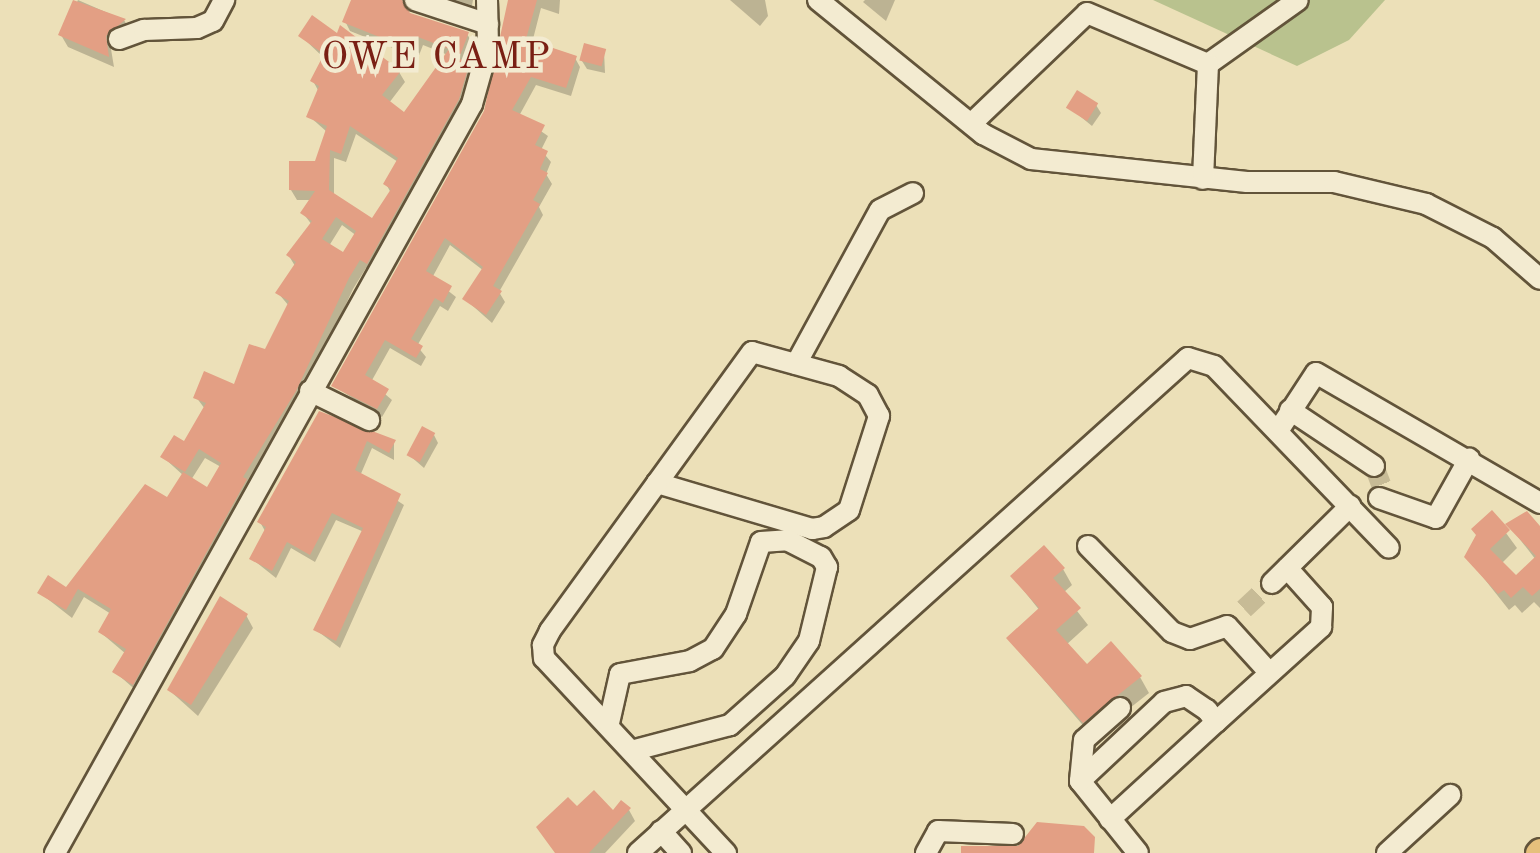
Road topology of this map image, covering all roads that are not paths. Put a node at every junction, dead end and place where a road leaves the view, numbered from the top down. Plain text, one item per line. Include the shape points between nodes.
1 (224, 0) edge
2 (414, 0) edge
3 (487, 0) edge
4 (818, 0) edge
5 (1298, 0) edge
6 (488, 24) junction
7 (119, 39) dead end
8 (1208, 64) junction
9 (972, 123) junction
10 (1203, 178) junction
11 (912, 194) dead end
12 (1540, 279) edge
13 (796, 364) junction
14 (310, 391) junction
15 (1290, 410) junction
16 (369, 420) dead end
17 (1278, 431) junction
18 (1469, 459) junction
19 (1374, 466) tunnel mouth
20 (657, 483) junction
21 (1540, 503) edge
22 (1357, 513) junction
23 (1088, 546) dead end
24 (1389, 548) dead end
25 (1244, 609) tunnel mouth
26 (1227, 626) junction
27 (1268, 671) junction
28 (1120, 708) dead end
29 (1216, 722) junction
30 (609, 724) junction
31 (634, 750) junction
32 (1080, 781) junction
33 (1450, 795) dead end
34 (686, 809) junction
35 (1110, 819) junction
36 (661, 831) junction
37 (1013, 834) dead end
38 (55, 853) edge
39 (638, 853) edge
40 (681, 853) edge
41 (726, 853) edge
42 (926, 853) edge
43 (1138, 853) edge
44 (1387, 853) edge

1 - 7 street via 213,21 197,28
2 - 6 street
3 - 6 street
4 - 9 street
5 - 8 street
6 - 14 street via 472,104
8 - 9 street via 1087,13
8 - 10 street
9 - 10 street via 1031,159
10 - 12 street via 1334,182 1426,204 1493,238
11 - 13 street via 880,210
13 - 20 street via 752,352
13 - 20 street via 855,384 879,416 849,510 812,529
14 - 16 street
14 - 38 street
15 - 17 street
15 - 18 street via 1316,373
15 - 19 street
17 - 22 street
17 - 34 street via 1214,366 1188,358
18 - 21 street
18 - 22 street via 1436,518 1381,493
20 - 30 street via 543,645 544,658
22 - 24 street
22 - 27 street via 1279,575 1322,606 1321,627
23 - 26 street via 1172,632 1190,639
25 - 26 street
26 - 27 street
27 - 29 street
28 - 32 street via 1084,740
29 - 32 street via 1186,696 1164,702
29 - 35 street
30 - 31 street
30 - 31 street via 620,674 690,661 713,649 736,614 761,542 787,540 821,557 827,567 809,641 785,676 730,725
31 - 34 street
32 - 35 street
33 - 44 street
34 - 36 street
34 - 41 street
35 - 43 street
36 - 39 street
36 - 40 street
37 - 42 street via 945,830 932,835

